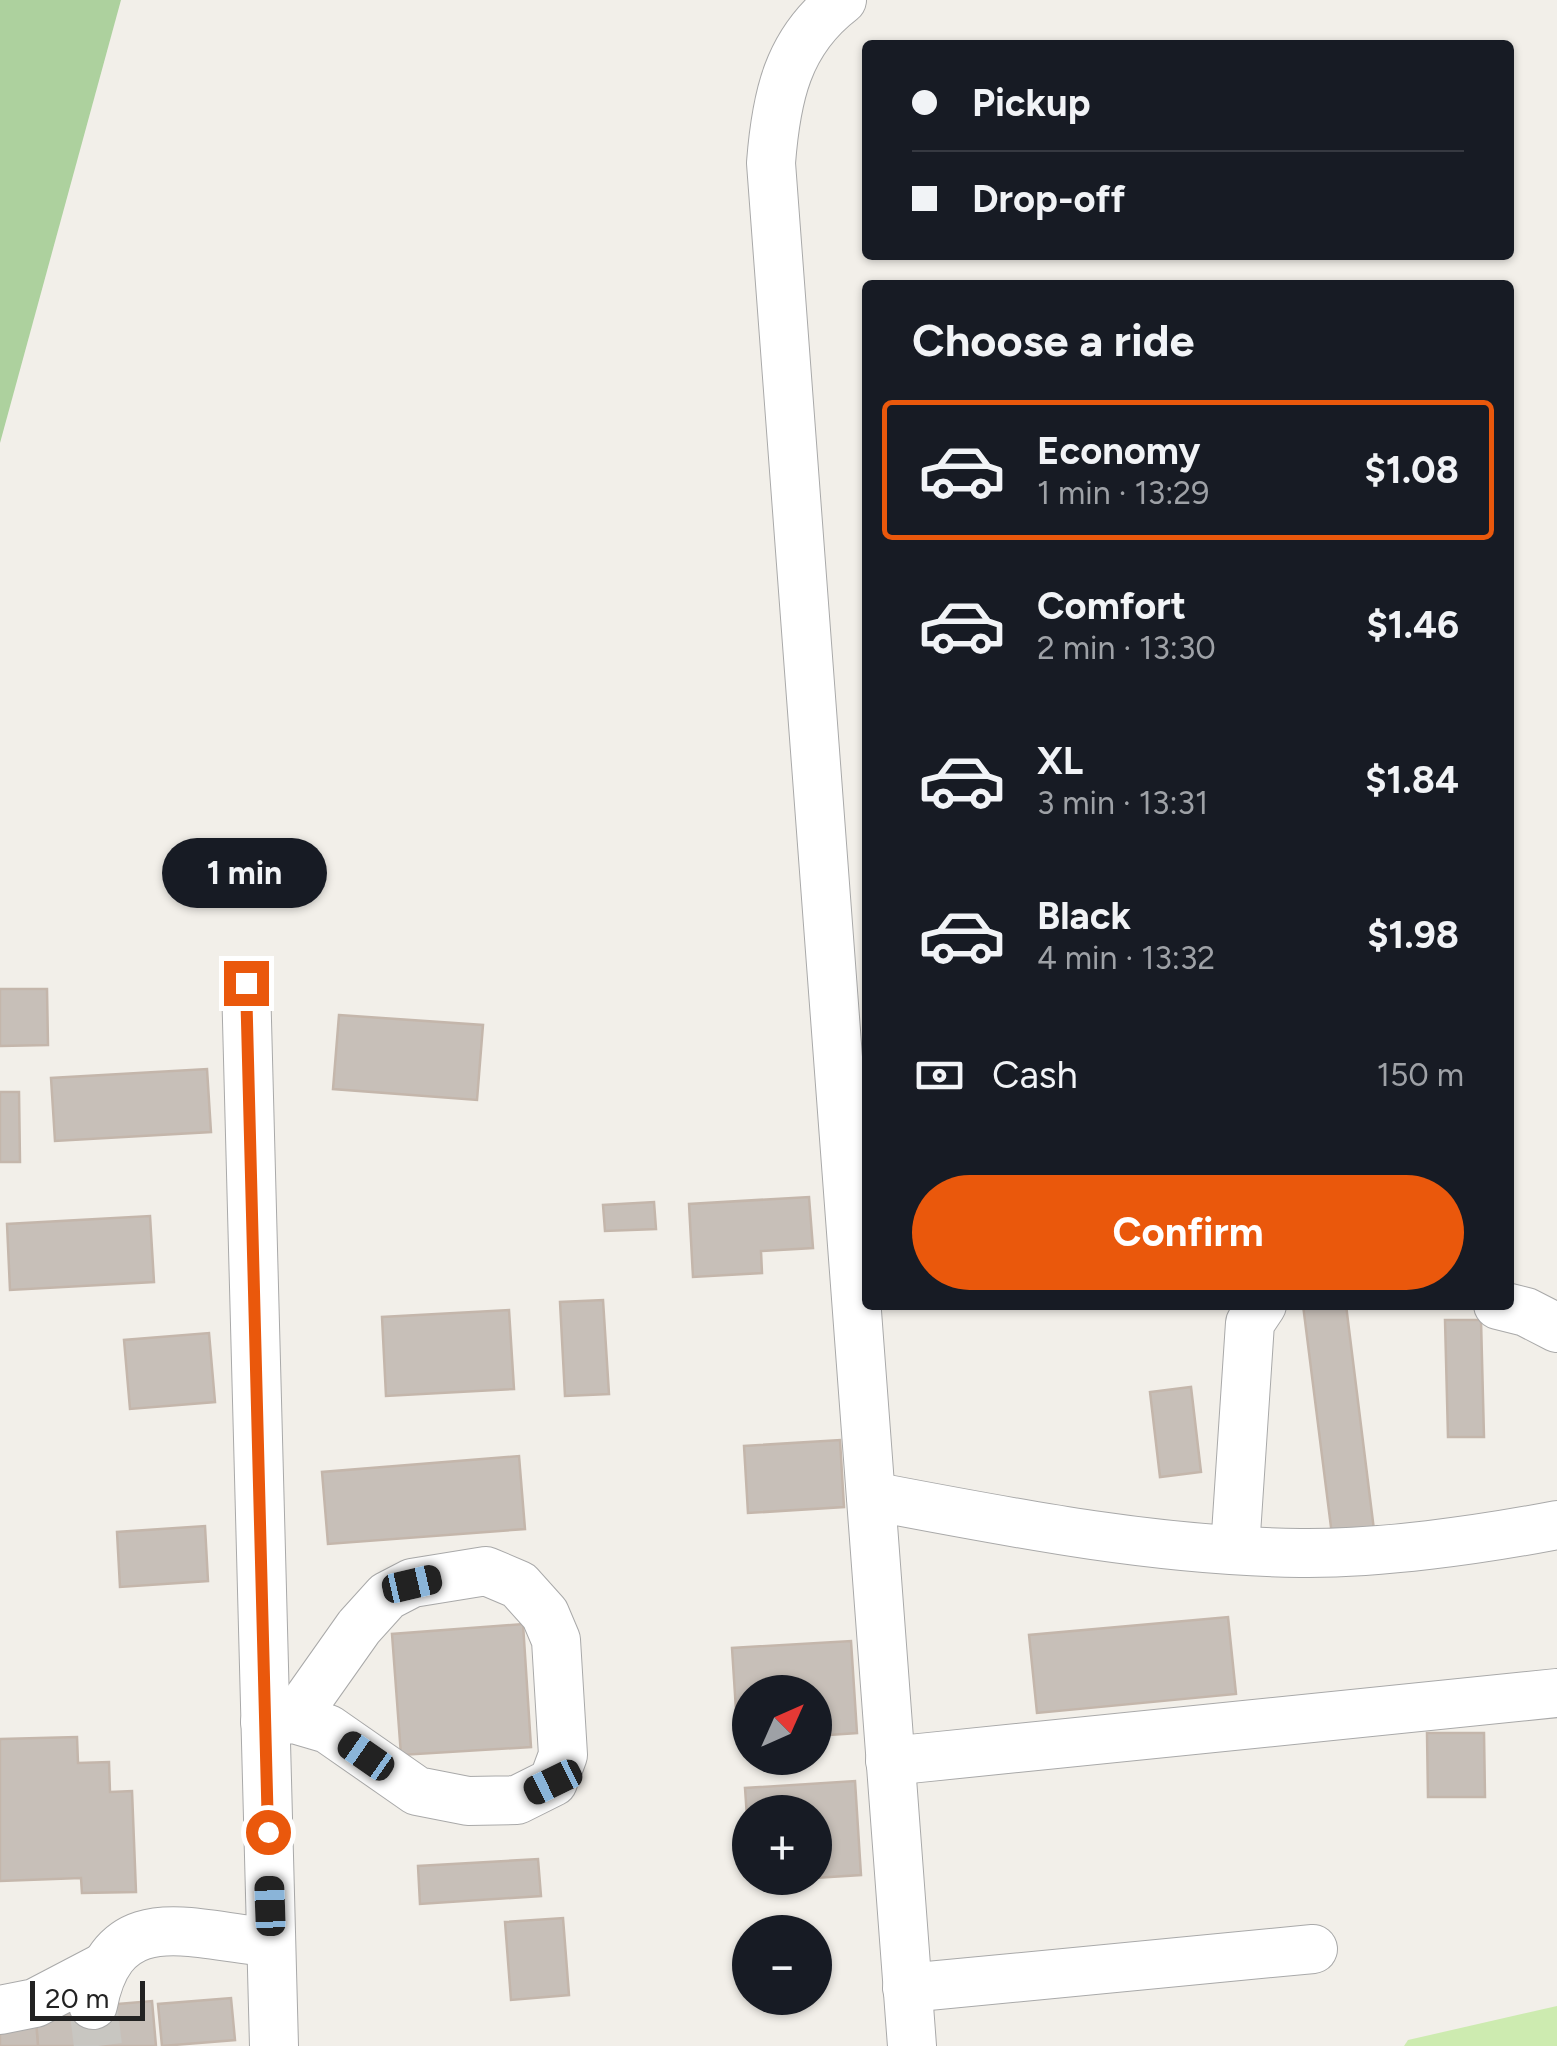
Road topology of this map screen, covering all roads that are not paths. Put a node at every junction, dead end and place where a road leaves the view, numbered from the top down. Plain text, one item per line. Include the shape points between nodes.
1 (842, 0) edge
2 (246, 983) dead end
3 (1514, 1309) edge
4 (1259, 1310) edge
5 (1557, 1328) edge
6 (871, 1496) junction
7 (1557, 1524) edge
8 (1235, 1549) junction
9 (1557, 1694) edge
10 (280, 1720) junction
11 (890, 1761) junction
12 (271, 1942) junction
13 (1313, 1949) dead end
14 (907, 1988) junction
15 (0, 2010) edge
16 (274, 2046) edge
17 (912, 2046) edge

1 - 6 lane via 794,53 776,102 771,162
2 - 10 lane
3 - 5 lane
4 - 8 lane via 1250,1323
6 - 8 lane via 1152,1544
6 - 11 lane
7 - 8 lane via 1498,1536 1303,1553
9 - 11 lane
10 - 10 lane via 328,1729 416,1791 516,1800 553,1782 563,1755 556,1640 545,1614 519,1585 486,1572 412,1584 387,1596
10 - 12 lane
11 - 14 lane
12 - 15 lane via 158,1930 122,1943 91,1988
12 - 16 lane
13 - 14 lane
14 - 17 lane

